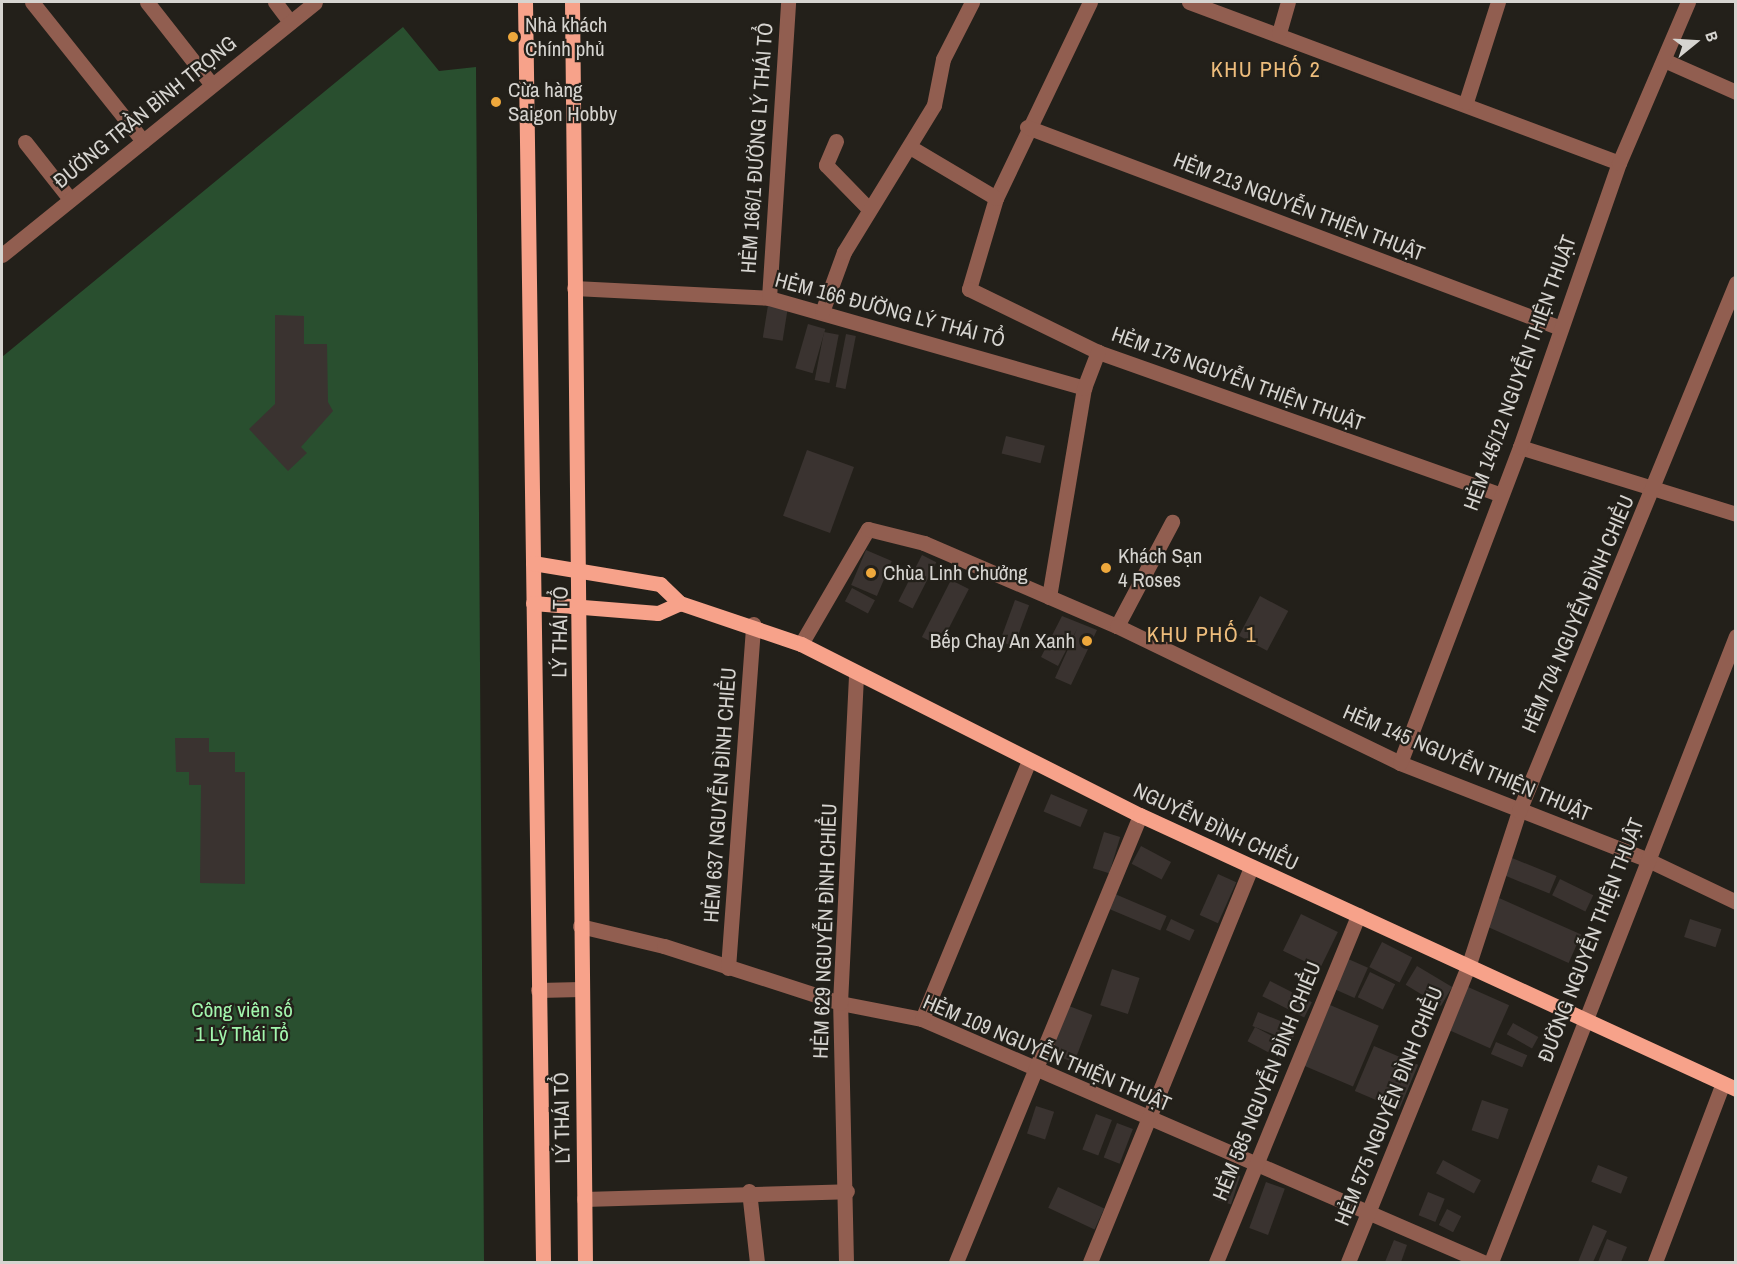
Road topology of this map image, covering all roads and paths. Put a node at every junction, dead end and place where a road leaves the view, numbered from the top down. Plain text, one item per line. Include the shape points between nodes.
1 (32, 2) edge
2 (147, 2) edge
3 (275, 2) edge
4 (315, 2) edge
5 (525, 2) edge
6 (572, 2) edge
7 (788, 2) edge
8 (972, 2) edge
9 (1090, 2) edge
10 (1189, 2) edge
11 (1288, 2) edge
12 (1498, 2) edge
13 (1688, 2) edge
14 (290, 22) junction
15 (1279, 33) junction
16 (1666, 61) junction
17 (212, 85) junction
18 (1736, 92) edge
19 (1466, 102) junction
20 (1027, 127) junction
21 (143, 141) junction
22 (836, 141) dead end
23 (25, 142) dead end
24 (910, 147) junction
25 (1619, 163) junction
26 (996, 198) junction
27 (70, 199) junction
28 (869, 209) junction
29 (2, 255) edge
30 (1736, 283) edge
31 (574, 288) junction
32 (768, 298) junction
33 (822, 312) junction
34 (1557, 327) junction
35 (1098, 351) junction
36 (1084, 388) junction
37 (1520, 447) junction
38 (1653, 489) junction
39 (1500, 494) junction
40 (1736, 514) edge
41 (1172, 522) dead end
42 (533, 563) junction
43 (582, 570) junction
44 (1048, 597) junction
45 (533, 603) junction
46 (680, 603) junction
47 (581, 607) junction
48 (753, 624) junction
49 (1118, 626) junction
50 (1736, 636) edge
51 (801, 644) junction
52 (856, 672) junction
53 (1029, 761) junction
54 (1400, 763) junction
55 (1519, 811) junction
56 (1140, 815) junction
57 (1646, 859) junction
58 (1251, 867) junction
59 (1736, 902) edge
60 (1358, 915) junction
61 (580, 926) junction
62 (1469, 964) junction
63 (728, 968) junction
64 (581, 989) junction
65 (538, 990) junction
66 (840, 1004) junction
67 (922, 1020) junction
68 (1581, 1020) junction
69 (1033, 1071) junction
70 (1729, 1086) edge
71 (1148, 1119) junction
72 (1256, 1162) junction
73 (749, 1191) junction
74 (847, 1191) junction
75 (584, 1199) junction
76 (1368, 1213) junction
77 (543, 1263) edge
78 (585, 1263) edge
79 (757, 1263) edge
80 (846, 1263) edge
81 (956, 1263) edge
82 (1090, 1263) edge
83 (1216, 1263) edge
84 (1348, 1263) edge
85 (1484, 1263) edge
86 (1491, 1263) edge
87 (1655, 1263) edge

1 - 21 street
2 - 17 street
3 - 14 street
4 - 14 street, ĐƯỜNG TRẦN BÌNH TRỌNG
5 - 42 main road, LÝ THÁI TỔ
6 - 31 main road, LÝ THÁI TỔ
7 - 32 street, HẺM 166/1 ĐƯỜNG LÝ THÁI TỔ
8 - 24 street via 943,59 934,105
9 - 20 street
10 - 15 street
11 - 15 street
12 - 19 street
13 - 16 street, HẺM 145/12 NGUYỄN THIỆN THUẬT
14 - 17 street, ĐƯỜNG TRẦN BÌNH TRỌNG
15 - 19 street
16 - 18 street
16 - 25 street, HẺM 145/12 NGUYỄN THIỆN THUẬT
17 - 21 street, ĐƯỜNG TRẦN BÌNH TRỌNG
19 - 25 street
20 - 26 street
20 - 34 street, HẺM 213 NGUYỄN THIỆN THUẬT
21 - 27 street, ĐƯỜNG TRẦN BÌNH TRỌNG
22 - 28 street via 826,165
23 - 27 street
24 - 26 street
24 - 28 street
25 - 34 street, HẺM 145/12 NGUYỄN THIỆN THUẬT
26 - 35 street, HẺM 175 NGUYỄN THIỆN THUẬT via 969,289
27 - 29 street, ĐƯỜNG TRẦN BÌNH TRỌNG
28 - 33 street via 844,252
30 - 38 street, HẺM 704 NGUYỄN ĐÌNH CHIỂU
31 - 32 street, HẺM 166 ĐƯỜNG LÝ THÁI TỔ
31 - 43 main road, LÝ THÁI TỔ via 575,501
32 - 33 street, HẺM 166 ĐƯỜNG LÝ THÁI TỔ
33 - 36 street, HẺM 166 ĐƯỜNG LÝ THÁI TỔ
34 - 37 street, HẺM 145/12 NGUYỄN THIỆN THUẬT
35 - 36 street
35 - 39 street, HẺM 175 NGUYỄN THIỆN THUẬT
36 - 44 street
37 - 38 street
37 - 39 street, HẺM 145/12 NGUYỄN THIỆN THUẬT
38 - 40 street
38 - 55 street, HẺM 704 NGUYỄN ĐÌNH CHIỂU
39 - 54 street, HẺM 145/12 NGUYỄN THIỆN THUẬT
41 - 49 street
42 - 43 main road, NGUYỄN ĐÌNH CHIỂU
42 - 45 main road, LÝ THÁI TỔ
43 - 46 main road, NGUYỄN ĐÌNH CHIỂU via 660,584
43 - 47 main road, LÝ THÁI TỔ
44 - 49 street, HẺM 145 NGUYỄN THIỆN THUẬT
44 - 51 street, HẺM 145 NGUYỄN THIỆN THUẬT via 924,543 868,529
45 - 47 main road
45 - 65 main road, LÝ THÁI TỔ
46 - 47 main road via 658,613
46 - 48 main road, NGUYỄN ĐÌNH CHIỂU
47 - 61 main road, LÝ THÁI TỔ
48 - 51 main road, NGUYỄN ĐÌNH CHIỂU
48 - 63 street, HẺM 637 NGUYỄN ÐÌNH CHIỂU
49 - 54 street, HẺM 145 NGUYỄN THIỆN THUẬT
50 - 57 street, ĐƯỜNG NGUYỄN THIỆN THUẬT
51 - 52 main road, NGUYỄN ĐÌNH CHIỂU
52 - 53 main road, NGUYỄN ĐÌNH CHIỂU
52 - 66 street, HẺM 629 NGUYỄN ÐÌNH CHIỂU
53 - 56 main road, NGUYỄN ĐÌNH CHIỂU
53 - 67 street
54 - 55 street, HẺM 145 NGUYỄN THIỆN THUẬT
55 - 57 street, HẺM 145 NGUYỄN THIỆN THUẬT
55 - 62 street, HẺM 704 NGUYỄN ĐÌNH CHIỂU
56 - 58 main road, NGUYỄN ĐÌNH CHIỂU
56 - 69 street
57 - 59 street, HẺM 145 NGUYỄN THIỆN THUẬT
57 - 68 street, ĐƯỜNG NGUYỄN THIỆN THUẬT
58 - 60 main road, NGUYỄN ĐÌNH CHIỂU
58 - 71 street
60 - 62 main road, NGUYỄN ĐÌNH CHIỂU
60 - 72 street, HẺM 585 NGUYỄN ÐÌNH CHIỂU
61 - 63 street, HẺM 109 NGUYỄN THIỆN THUẬT via 664,946
61 - 64 main road, LÝ THÁI TỔ
62 - 68 main road, NGUYỄN ĐÌNH CHIỂU
62 - 76 street, HẺM 575 NGUYỄN ÐÌNH CHIỂU
63 - 66 street, HẺM 109 NGUYỄN THIỆN THUẬT
64 - 65 street
64 - 75 main road, LÝ THÁI TỔ
65 - 77 main road, LÝ THÁI TỔ
66 - 67 street, HẺM 109 NGUYỄN THIỆN THUẬT
66 - 74 street, HẺM 629 NGUYỄN ÐÌNH CHIỂU
67 - 69 street, HẺM 109 NGUYỄN THIỆN THUẬT
68 - 70 main road, NGUYỄN ĐÌNH CHIỂU
68 - 86 street, ĐƯỜNG NGUYỄN THIỆN THUẬT
69 - 71 street, HẺM 109 NGUYỄN THIỆN THUẬT
69 - 81 street
70 - 87 street
71 - 72 street, HẺM 109 NGUYỄN THIỆN THUẬT
71 - 82 street
72 - 76 street, HẺM 109 NGUYỄN THIỆN THUẬT
72 - 83 street, HẺM 585 NGUYỄN ÐÌNH CHIỂU
73 - 74 street
73 - 75 street
73 - 79 street
74 - 80 street, HẺM 629 NGUYỄN ÐÌNH CHIỂU
75 - 78 main road, LÝ THÁI TỔ
76 - 84 street, HẺM 575 NGUYỄN ÐÌNH CHIỂU
76 - 85 street, HẺM 109 NGUYỄN THIỆN THUẬT

